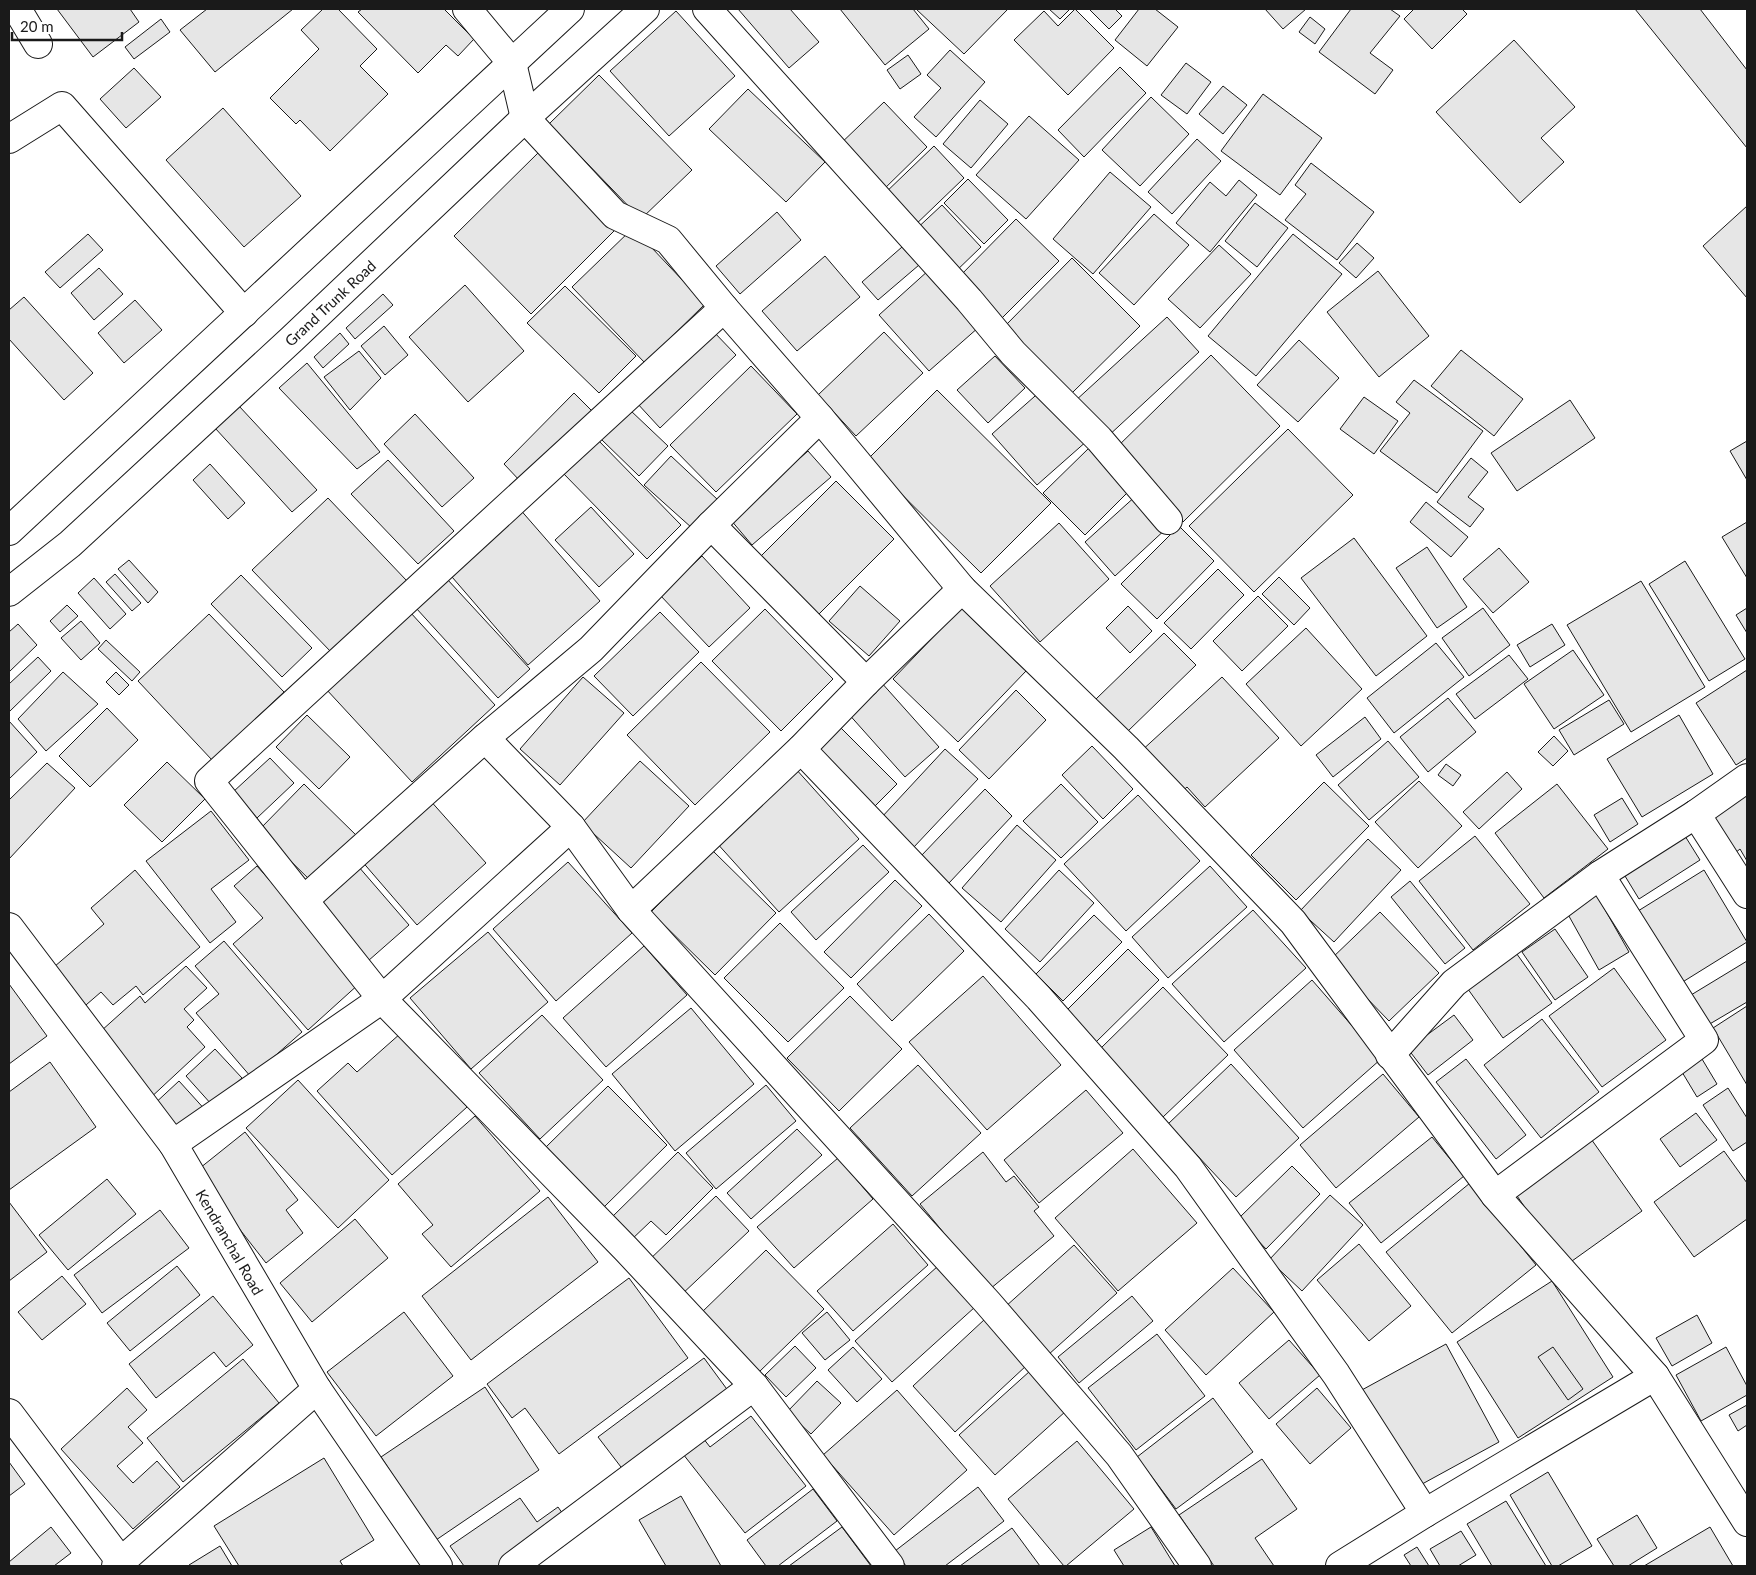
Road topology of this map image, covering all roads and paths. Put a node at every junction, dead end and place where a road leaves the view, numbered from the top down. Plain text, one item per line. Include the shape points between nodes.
1 (17, 9) edge
2 (467, 9) edge
3 (570, 9) edge
4 (645, 9) edge
5 (707, 9) edge
6 (38, 44) dead end
7 (512, 64) junction
8 (525, 118) junction
9 (9, 139) edge
10 (724, 308) junction
11 (244, 313) junction
12 (820, 418) junction
13 (1168, 520) dead end
14 (711, 525) junction
15 (9, 531) edge
16 (962, 589) junction
17 (9, 592) edge
18 (866, 682) junction
19 (485, 738) junction
20 (801, 749) junction
21 (1747, 778) edge
22 (1696, 814) junction
23 (571, 827) junction
24 (1600, 875) junction
25 (1747, 894) edge
26 (304, 900) junction
27 (631, 910) junction
28 (9, 927) edge
29 (382, 999) junction
30 (1390, 1055) junction
31 (173, 1144) junction
32 (1495, 1195) junction
33 (1655, 1376) junction
34 (754, 1386) junction
35 (316, 1389) junction
36 (9, 1413) edge
37 (1739, 1490) edge
38 (1425, 1513) junction
39 (1747, 1522) edge
40 (118, 1564) edge
41 (1351, 1564) edge
42 (438, 1566) edge
43 (513, 1566) edge
44 (890, 1566) edge
45 (1197, 1566) edge

1 - 6 main road
2 - 7 main road
3 - 7 main road
4 - 8 main road, Grand Trunk Road
5 - 13 main road via 970,300 1013,353 1099,439
7 - 8 main road
7 - 11 main road
8 - 10 main road via 615,215 668,240
8 - 17 main road, Grand Trunk Road via 70,544
9 - 11 main road via 62,106
10 - 12 main road
10 - 26 main road via 209,781
11 - 15 main road
12 - 14 main road
12 - 16 main road
14 - 18 main road
14 - 19 main road via 591,649
16 - 18 main road
16 - 30 main road via 1126,748 1292,922
18 - 20 main road
19 - 23 main road
19 - 26 main road
20 - 27 main road
20 - 38 main road via 1039,998 1188,1167 1336,1374
21 - 22 main road
22 - 24 main road
22 - 25 main road
23 - 27 main road
23 - 29 main road
24 - 30 main road via 1454,983
24 - 32 main road via 1704,1040
26 - 29 main road
27 - 45 main road via 975,1288 1120,1455
28 - 31 main road, Kendranchal Road
29 - 31 main road
29 - 34 main road via 626,1249
30 - 32 main road
31 - 35 main road, Kendranchal Road
32 - 33 main road
33 - 37 main road
33 - 38 main road
34 - 43 main road
34 - 44 main road
35 - 40 main road
35 - 42 main road, Kendranchal Road
36 - 40 main road
37 - 39 main road
38 - 41 main road

